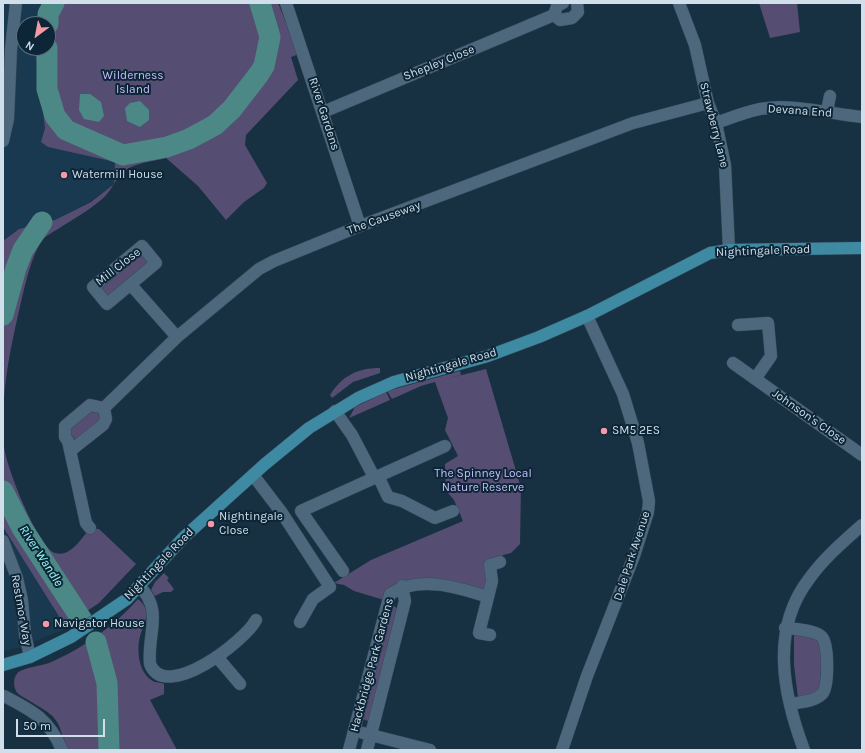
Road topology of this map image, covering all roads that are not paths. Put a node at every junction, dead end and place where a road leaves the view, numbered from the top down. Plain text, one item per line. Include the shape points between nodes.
1 (16, 3) edge
2 (286, 3) edge
3 (563, 3) edge
4 (577, 3) edge
5 (679, 3) edge
6 (554, 15) junction
7 (7, 43) edge
8 (830, 96) dead end
9 (708, 102) junction
10 (827, 111) junction
11 (324, 112) junction
12 (862, 117) edge
13 (716, 123) junction
14 (3, 141) edge
15 (360, 226) junction
16 (862, 248) edge
17 (729, 250) junction
18 (131, 285) junction
19 (587, 316) junction
20 (738, 325) dead end
21 (177, 337) junction
22 (733, 363) dead end
23 (755, 379) junction
24 (104, 408) junction
25 (335, 411) junction
26 (445, 446) dead end
27 (70, 451) junction
28 (862, 455) edge
29 (253, 475) junction
30 (374, 477) junction
31 (453, 511) dead end
32 (862, 525) edge
33 (90, 528) dead end
34 (3, 541) edge
35 (500, 562) dead end
36 (343, 571) dead end
37 (138, 586) junction
38 (402, 586) junction
39 (488, 597) junction
40 (256, 620) dead end
41 (300, 622) dead end
42 (785, 628) junction
43 (490, 636) dead end
44 (30, 657) junction
45 (217, 657) junction
46 (3, 665) edge
47 (240, 684) dead end
48 (3, 695) edge
49 (790, 704) junction
50 (354, 731) junction
51 (370, 734) junction
52 (62, 750) edge
53 (349, 750) edge
54 (367, 750) edge
55 (430, 750) edge
56 (562, 750) edge
57 (804, 750) edge

1 - 7 street
2 - 11 street, River Gardens
3 - 6 street via 557,6
4 - 6 street via 578,12 572,18 560,20
5 - 9 street, Strawberry Lane via 695,45
6 - 11 street, Shepley Close
7 - 14 street via 8,119
8 - 10 street
9 - 13 street, Strawberry Lane
9 - 15 street, The Causeway via 633,123
10 - 12 street, Devana End
10 - 13 street, Devana End via 761,109
11 - 15 street, River Gardens
13 - 17 street, Strawberry Lane via 725,165
15 - 21 street, The Causeway via 259,269
16 - 17 main road, Nightingale Road
17 - 19 main road, Nightingale Road via 710,253
18 - 18 street, Mill Close via 107,304 93,287 142,246 156,263
18 - 21 street, Mill Close
19 - 25 main road, Nightingale Road via 488,356 383,385
19 - 56 street, Dale Park Avenue via 624,394 638,443 649,501 634,556 587,676
20 - 23 street via 768,323 770,356
21 - 24 street, The Causeway
22 - 23 street, Johnson's Close
23 - 28 street, Johnson's Close
24 - 27 street via 106,418 103,425
24 - 27 street via 90,405 65,426 65,438
25 - 29 main road, Nightingale Road via 302,433
25 - 30 street via 352,435
26 - 30 street
27 - 33 street via 86,524
29 - 37 main road, Nightingale Road via 183,538
29 - 41 street via 282,513 330,587 313,599
30 - 31 street via 380,480 388,497 402,501 435,518
30 - 36 street via 301,511
32 - 42 street via 830,554 808,579
34 - 44 street, Restmor Way via 17,578 22,600 24,634
35 - 39 street via 490,565 492,581
37 - 44 main road, Nightingale Road via 127,599 71,637
37 - 45 street via 153,605 149,660 156,673 166,677 173,676 209,663
38 - 39 street via 432,584 460,588
38 - 50 street, Hackbridge Park Gardens via 390,594
38 - 51 street, Hackbridge Park Gardens via 406,601
39 - 43 street via 479,632
40 - 45 street via 251,629
42 - 49 street via 784,670
42 - 49 street via 817,634 823,637 826,646 825,691 811,700
44 - 46 main road, Nightingale Road
45 - 47 street
48 - 52 street via 46,723
49 - 57 street
50 - 51 street
50 - 53 street, Hackbridge Park Gardens
51 - 54 street, Hackbridge Park Gardens
51 - 55 street

